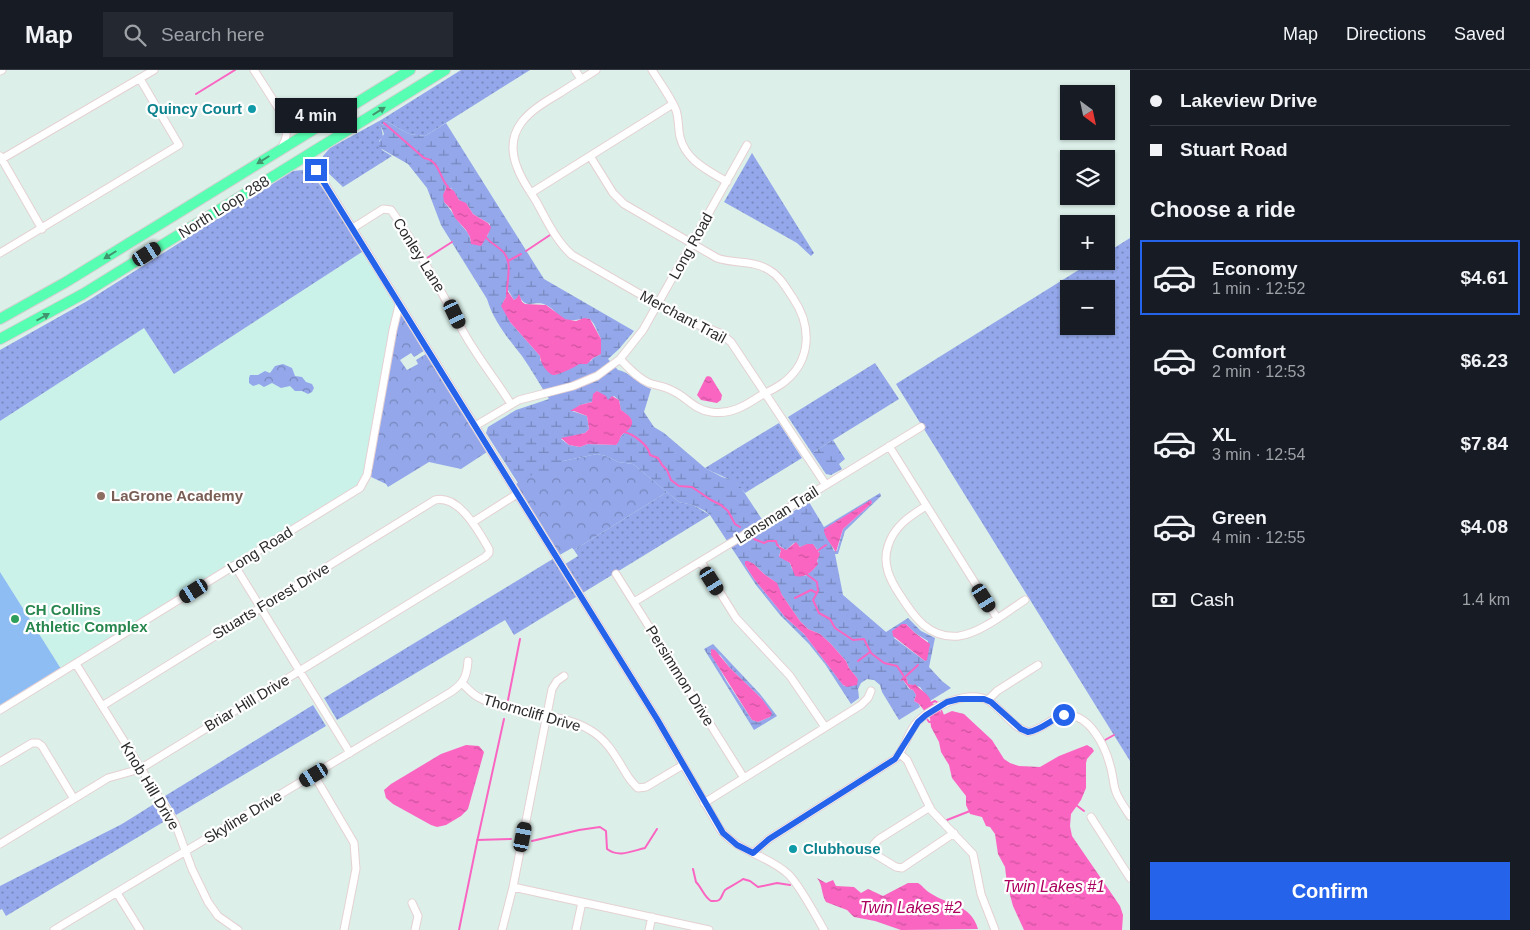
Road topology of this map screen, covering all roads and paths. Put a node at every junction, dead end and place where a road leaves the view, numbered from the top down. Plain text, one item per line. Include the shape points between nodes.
1 (154, 70) edge
2 (254, 70) edge
3 (410, 70) edge
4 (445, 70) edge
5 (575, 70) edge
6 (596, 70) edge
7 (652, 70) edge
8 (140, 78) junction
9 (581, 79) junction
10 (673, 104) junction
11 (284, 117) junction
12 (320, 126) junction
13 (747, 146) dead end
14 (278, 151) junction
15 (307, 155) junction
16 (590, 156) junction
17 (1, 159) edge
18 (727, 182) junction
19 (531, 193) junction
20 (353, 228) junction
21 (42, 229) junction
22 (692, 244) junction
23 (0, 253) edge
24 (399, 304) junction
25 (658, 304) junction
26 (0, 319) edge
27 (0, 340) edge
28 (620, 359) junction
29 (766, 393) junction
30 (511, 404) junction
31 (474, 426) junction
32 (920, 427) dead end
33 (890, 446) junction
34 (826, 485) junction
35 (517, 494) junction
36 (926, 506) junction
37 (473, 522) junction
38 (701, 562) junction
39 (235, 566) junction
40 (616, 574) dead end
41 (1025, 600) dead end
42 (634, 602) junction
43 (261, 608) junction
44 (997, 618) junction
45 (468, 661) dead end
46 (76, 664) junction
47 (1038, 665) dead end
48 (299, 671) junction
49 (564, 676) dead end
50 (463, 684) junction
51 (871, 691) dead end
52 (988, 700) junction
53 (102, 706) junction
54 (0, 710) edge
55 (547, 716) junction
56 (825, 727) junction
57 (350, 753) junction
58 (900, 754) junction
59 (0, 762) edge
60 (683, 765) junction
61 (140, 769) junction
62 (314, 775) junction
63 (744, 778) junction
64 (74, 799) junction
65 (704, 803) junction
66 (930, 807) junction
67 (1130, 816) edge
68 (1092, 817) dead end
69 (954, 833) junction
70 (0, 844) edge
71 (832, 848) dead end
72 (186, 851) junction
73 (871, 852) junction
74 (753, 853) junction
75 (1130, 878) edge
76 (513, 887) junction
77 (117, 892) junction
78 (582, 902) junction
79 (412, 904) dead end
80 (652, 917) junction
81 (56, 930) edge
82 (140, 930) edge
83 (238, 930) edge
84 (344, 930) edge
85 (415, 930) edge
86 (502, 930) edge
87 (576, 930) edge
88 (649, 930) edge
89 (709, 930) edge
90 (824, 930) edge
91 (995, 930) edge

1 - 8 street
2 - 11 street
3 - 12 highway, North Loop 288
15 -> 4 highway, North Loop 288
5 - 9 street
6 - 9 street
7 - 10 street
8 - 17 street
8 - 21 street via 179,145
9 - 19 street, Merchant Trail via 525,117 517,129 513,154
10 - 16 street
10 - 18 street via 687,152 700,166
11 - 12 street via 308,127
11 - 14 street via 286,140
12 - 14 highway, North Loop 288
13 - 18 street, Long Road
14 -> 26 highway, North Loop 288
15 - 20 street
27 -> 15 highway, North Loop 288 via 83,294
16 - 19 street
16 - 22 street via 613,193 624,204
17 - 21 street
18 - 22 street, Long Road
19 - 25 street, Merchant Trail via 561,244 572,255
20 - 24 street
20 - 30 street, Conley Lane via 380,210 388,209 395,216 465,335
21 - 23 street
22 - 25 street, Long Road
22 - 29 street via 721,259 754,263 770,270 802,313 808,337 803,357 792,375
24 - 31 street
24 - 39 street, Long Road via 364,483 358,490
25 - 28 street, Long Road via 640,336
25 - 29 street, Merchant Trail via 726,338
28 - 29 street via 643,380 673,390 706,411 735,410
28 - 30 street, Long Road via 586,381
29 - 34 street, Merchant Trail
30 - 31 street, Long Road
31 - 35 street
32 - 33 street, Lansman Trail
33 - 34 street, Lansman Trail
33 - 36 street
34 - 38 street, Lansman Trail
35 - 37 street
35 - 60 street
36 - 44 street
36 - 44 street via 900,524 888,545 886,567 900,596 918,621 943,635 969,634
37 - 43 street, Stuarts Forest Drive via 456,506 442,499 435,500
37 - 48 street, Briar Hill Drive via 490,549 485,557
38 - 42 street, Lansman Trail
38 - 56 street via 736,618 794,681
39 - 43 street
39 - 46 street, Long Road
40 - 42 street, Persimmon Drive
41 - 44 street
42 - 63 street, Persimmon Drive
43 - 48 street
43 - 53 street, Stuarts Forest Drive
45 - 50 street
46 - 53 street, Knob Hill Drive
46 - 54 street, Long Road
47 - 52 street
48 - 57 street
48 - 61 street, Briar Hill Drive
49 - 55 street via 552,689
50 - 55 street, Thorncliff Drive via 493,704
50 - 57 street, Skyline Drive
51 - 56 street via 864,703
52 - 58 street via 955,699 939,706 914,726
52 - 67 street via 1026,732 1039,729 1064,715 1084,721 1103,748 1117,794
53 - 61 street, Knob Hill Drive
55 - 60 street, Thorncliff Drive via 580,725 600,736 638,788 646,787
55 - 76 street
56 - 63 street
57 - 62 street, Skyline Drive
58 - 66 street via 907,760
58 - 74 street via 769,839
59 - 64 street via 32,743 38,743
60 - 65 street
61 - 64 street, Briar Hill Drive via 112,776
61 - 72 street, Knob Hill Drive via 175,823
62 - 72 street, Skyline Drive
62 - 84 street via 354,843 356,868
63 - 65 street
64 - 70 street, Briar Hill Drive
65 - 74 street via 727,838
66 - 69 street
66 - 73 street via 879,839
68 - 75 street
69 - 73 street via 902,868
69 - 91 street via 974,857 981,894
71 - 73 street
72 - 77 street, Skyline Drive
72 - 83 street, Knob Hill Drive via 213,910
74 - 90 street via 789,874
76 - 78 street
76 - 86 street
77 - 81 street, Skyline Drive
77 - 82 street
78 - 80 street
78 - 87 street
79 - 85 street via 418,916
80 - 88 street
80 - 89 street

